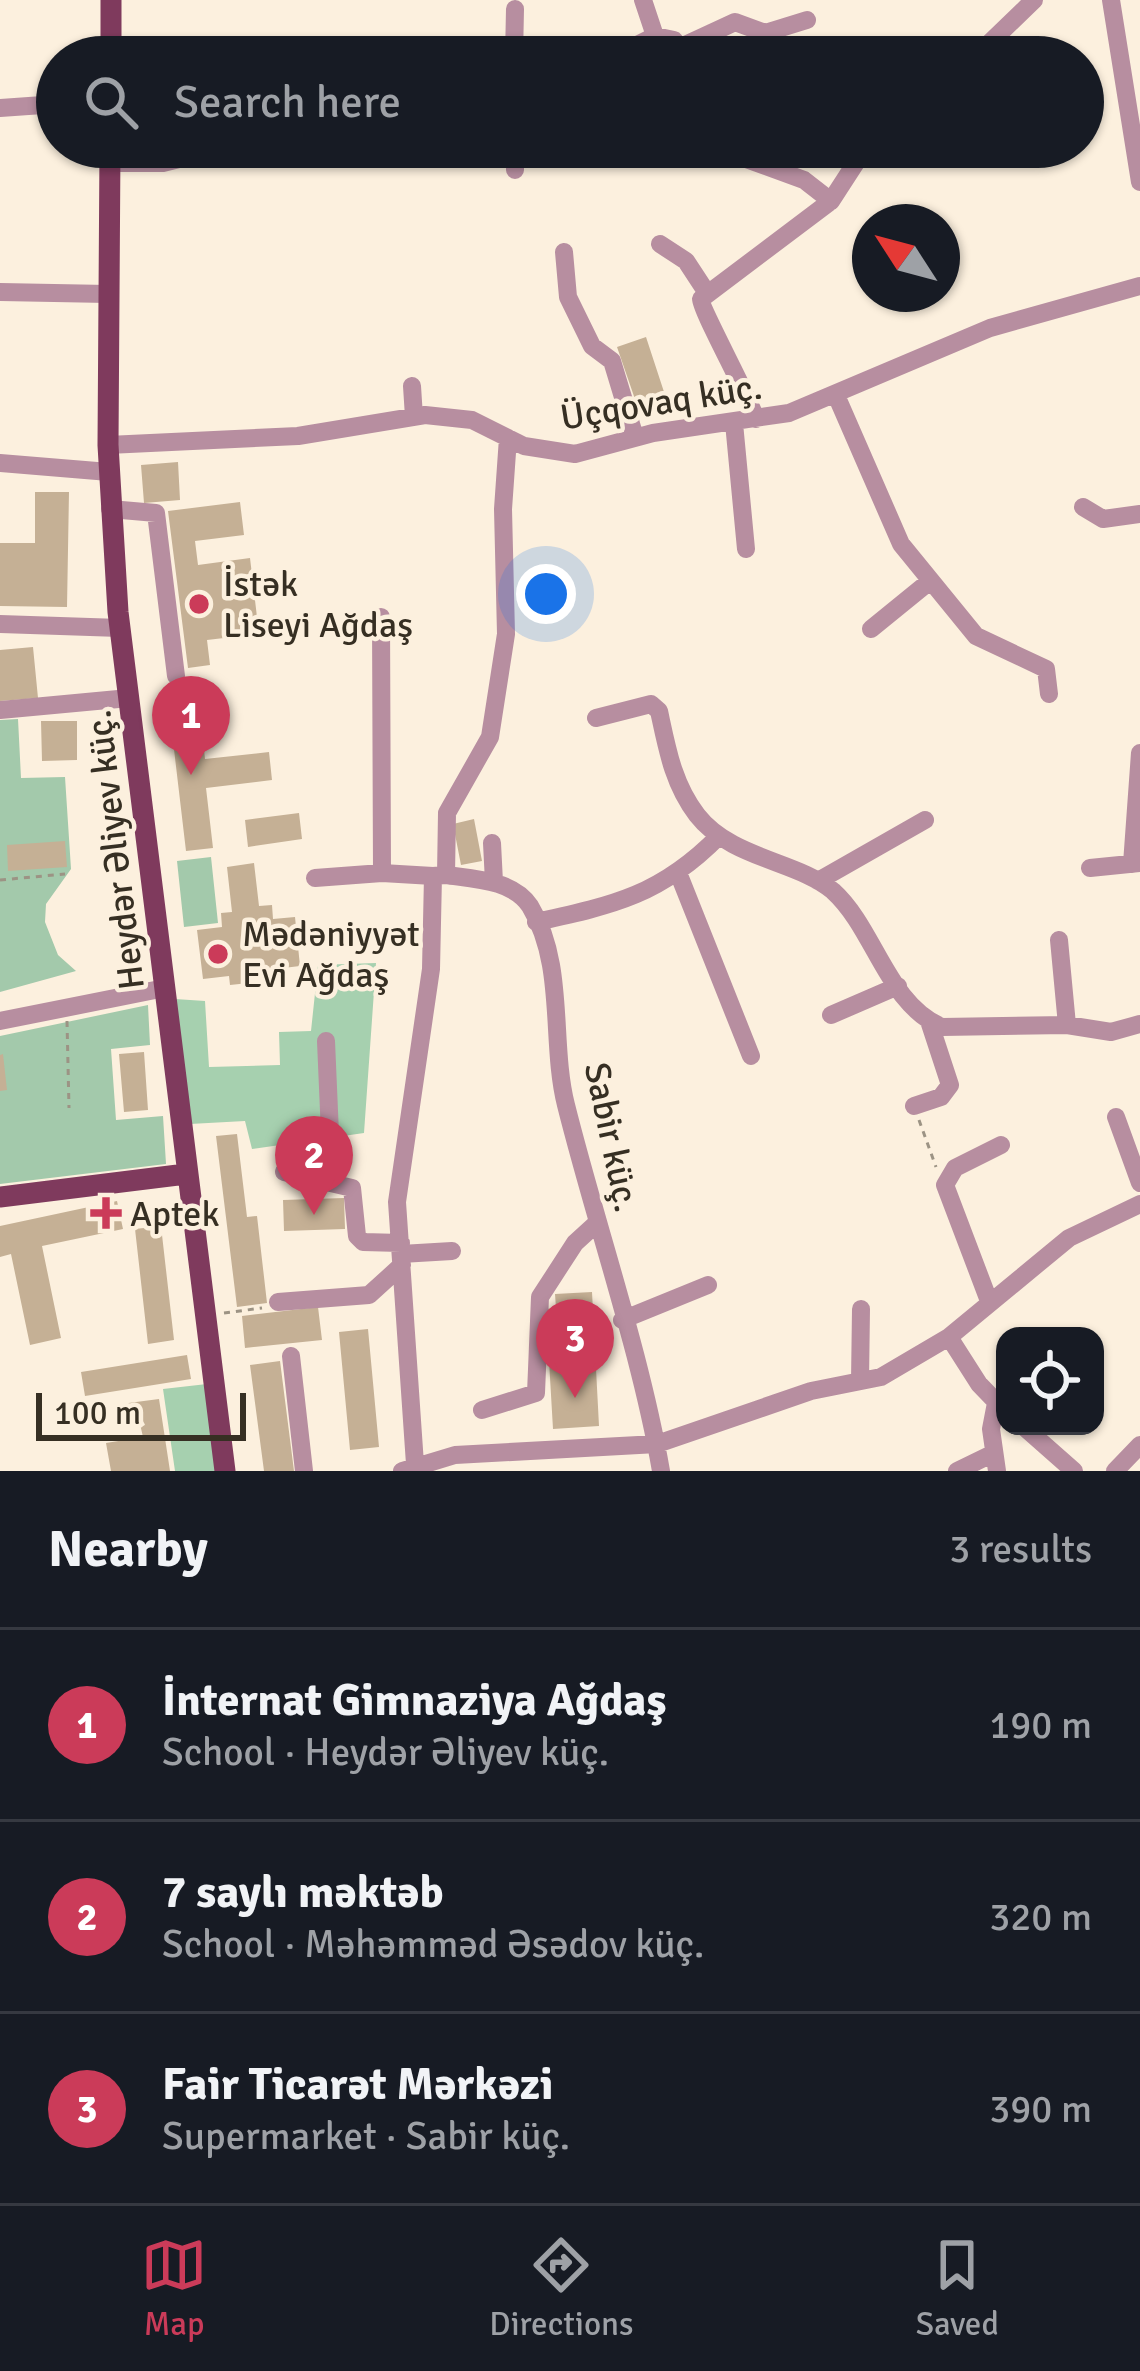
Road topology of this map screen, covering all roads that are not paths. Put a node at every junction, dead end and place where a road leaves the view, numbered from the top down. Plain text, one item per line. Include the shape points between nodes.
1 (111, 0) edge
2 (644, 0) edge
3 (1034, 0) edge
4 (1111, 0) edge
5 (515, 9) dead end
6 (808, 20) dead end
7 (655, 35) edge
8 (111, 36) edge
9 (514, 36) edge
10 (711, 36) edge
11 (997, 36) edge
12 (36, 105) edge
13 (0, 108) edge
14 (110, 168) edge
15 (772, 168) edge
16 (853, 168) edge
17 (1140, 182) edge
18 (832, 200) junction
19 (660, 244) dead end
20 (564, 251) dead end
21 (1140, 286) edge
22 (0, 292) edge
23 (706, 293) junction
24 (109, 294) junction
25 (412, 386) dead end
26 (836, 395) junction
27 (414, 417) junction
28 (756, 419) junction
29 (734, 423) junction
30 (635, 437) junction
31 (508, 438) junction
32 (108, 445) junction
33 (0, 463) edge
34 (109, 472) junction
35 (1083, 507) dead end
36 (110, 509) junction
37 (1140, 514) edge
38 (746, 549) dead end
39 (930, 581) junction
40 (381, 617) dead end
41 (0, 623) edge
42 (120, 628) junction
43 (872, 628) dead end
44 (176, 676) dead end
45 (1049, 694) dead end
46 (129, 698) junction
47 (0, 710) edge
48 (596, 718) dead end
49 (1140, 753) edge
50 (925, 820) dead end
51 (718, 836) junction
52 (492, 843) dead end
53 (1136, 863) edge
54 (1090, 868) dead end
55 (382, 873) junction
56 (679, 875) junction
57 (440, 876) junction
58 (315, 878) dead end
59 (818, 881) junction
60 (494, 882) junction
61 (536, 922) junction
62 (1059, 940) dead end
63 (898, 986) junction
64 (165, 988) junction
65 (831, 1015) dead end
66 (0, 1022) edge
67 (929, 1022) junction
68 (1140, 1024) edge
69 (1067, 1025) junction
70 (326, 1041) dead end
71 (751, 1056) dead end
72 (914, 1106) road end
73 (1116, 1117) dead end
74 (1001, 1145) dead end
75 (284, 1172) dead end
76 (186, 1174) junction
77 (332, 1181) junction
78 (1140, 1183) edge
79 (0, 1197) edge
80 (1140, 1204) edge
81 (598, 1222) junction
82 (452, 1251) dead end
83 (401, 1254) junction
84 (708, 1285) dead end
85 (989, 1301) junction
86 (278, 1302) road end
87 (861, 1309) dead end
88 (622, 1320) junction
89 (949, 1337) junction
90 (291, 1356) dead end
91 (860, 1381) junction
92 (996, 1400) edge
93 (482, 1410) dead end
94 (996, 1418) edge
95 (1033, 1435) edge
96 (657, 1444) junction
97 (1140, 1445) edge
98 (996, 1462) edge
99 (422, 1466) edge
100 (225, 1471) edge
101 (304, 1471) edge
102 (662, 1471) edge
103 (957, 1471) edge
104 (1074, 1471) edge
105 (1115, 1471) edge

1 - 8 main road
2 - 7 street
3 - 11 street
4 - 17 street
5 - 9 street
6 - 10 street via 765,33 735,22
12 - 13 street
14 - 24 main road, Heydər Əliyev küç.
15 - 18 street
16 - 18 street
18 - 23 street
19 - 23 street via 686,261
20 - 30 street via 568,297 592,346 612,361
21 - 26 street, Üçqovaq küç. via 990,328
22 - 24 street
23 - 28 street via 701,312 733,359
24 - 32 main road, Heydər Əliyev küç.
25 - 27 street
26 - 28 street, Üçqovaq küç.
26 - 39 street via 886,516
27 - 31 street, Üçqovaq küç. via 455,416
27 - 32 street, Üçqovaq küç. via 298,436
28 - 29 street, Üçqovaq küç.
29 - 30 street, Üçqovaq küç.
29 - 38 street
30 - 31 street, Üçqovaq küç. via 575,454
31 - 57 street via 506,634 490,737 447,813
32 - 34 main road, Heydər Əliyev küç.
33 - 34 street
34 - 36 main road, Heydər Əliyev küç.
35 - 37 street via 1103,519
36 - 42 main road, Heydər Əliyev küç.
36 - 44 street via 156,513
39 - 43 street
39 - 45 street via 976,636 1046,669
40 - 55 street
41 - 42 street
42 - 46 main road, Heydər Əliyev küç.
46 - 47 street
46 - 64 main road, Heydər Əliyev küç.
48 - 51 street via 638,703 659,711 681,791
49 - 53 street
50 - 59 street
51 - 56 street
51 - 59 street
52 - 60 street
53 - 54 street
55 - 57 street
55 - 58 street
56 - 61 street via 609,906
56 - 71 street
57 - 60 street
57 - 83 street via 398,1180
59 - 63 street via 860,922
60 - 61 street via 529,904
61 - 81 street, Sabir küç. via 551,978 564,1099
62 - 69 street
63 - 65 street
63 - 67 street
64 - 66 street
64 - 76 main road, Heydər Əliyev küç.
67 - 69 street
67 - 72 street via 950,1085
68 - 69 street via 1111,1032
70 - 77 street
73 - 78 street
74 - 85 street via 947,1176 945,1185
75 - 77 street
76 - 79 main road
76 - 100 main road, Heydər Əliyev küç.
77 - 83 street via 352,1188 357,1236
80 - 85 street via 1069,1238
81 - 88 street, Sabir küç.
81 - 93 street via 540,1297 536,1393
82 - 83 street
83 - 86 street via 369,1295
83 - 99 street
84 - 88 street
85 - 89 street
87 - 91 street
88 - 96 street, Sabir küç.
89 - 91 street via 902,1369
89 - 92 street
90 - 101 street
91 - 96 street
94 - 98 street
95 - 104 street
96 - 99 street
96 - 102 street, Sabir küç.
97 - 105 street
98 - 103 street

